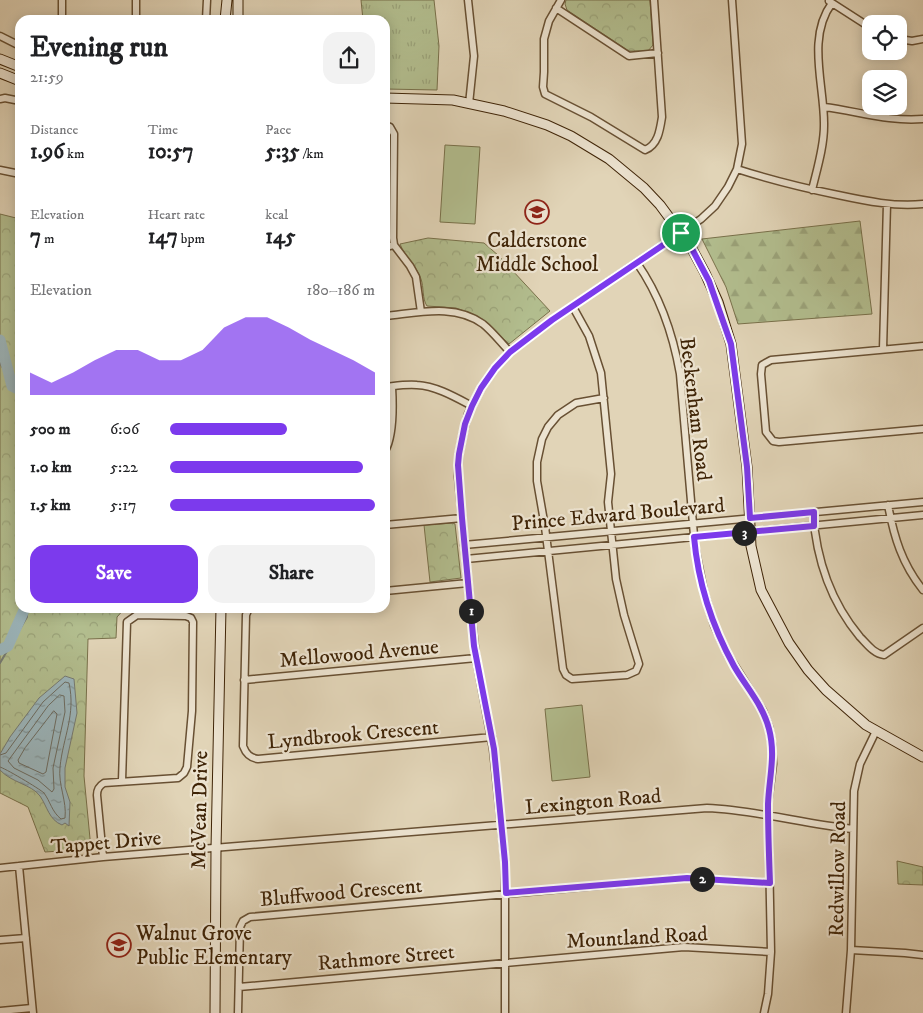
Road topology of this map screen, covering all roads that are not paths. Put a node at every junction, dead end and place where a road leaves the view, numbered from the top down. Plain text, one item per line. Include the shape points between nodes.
1 (62, 0) edge
2 (136, 0) edge
3 (207, 0) edge
4 (227, 0) edge
5 (238, 0) edge
6 (468, 0) edge
7 (562, 0) edge
8 (654, 0) edge
9 (732, 0) edge
10 (830, 1) edge
11 (556, 8) junction
12 (62, 15) edge
13 (136, 15) edge
14 (206, 15) edge
15 (226, 15) edge
16 (238, 15) edge
17 (862, 22) edge
18 (0, 36) edge
19 (923, 39) edge
20 (907, 41) edge
21 (15, 44) edge
22 (658, 53) junction
23 (0, 59) edge
24 (15, 65) edge
25 (0, 72) edge
26 (15, 79) edge
27 (390, 98) edge
28 (0, 99) edge
29 (15, 100) edge
30 (468, 104) junction
31 (824, 107) junction
32 (923, 119) edge
33 (390, 127) edge
34 (737, 169) junction
35 (0, 170) edge
36 (15, 173) edge
37 (812, 190) junction
38 (887, 204) junction
39 (923, 204) edge
40 (681, 233) junction
41 (394, 245) junction
42 (390, 246) edge
43 (637, 263) junction
44 (572, 307) junction
45 (421, 312) junction
46 (390, 315) edge
47 (923, 346) edge
48 (883, 349) junction
49 (510, 352) junction
50 (390, 387) edge
51 (390, 397) edge
52 (604, 398) junction
53 (472, 406) junction
54 (923, 428) edge
55 (390, 430) edge
56 (923, 502) edge
57 (888, 505) junction
58 (814, 512) junction
59 (923, 515) edge
60 (462, 518) junction
61 (750, 518) junction
62 (891, 519) junction
63 (692, 523) junction
64 (390, 525) edge
65 (814, 526) junction
66 (611, 531) junction
67 (751, 532) junction
68 (547, 537) junction
69 (694, 537) junction
70 (612, 544) junction
71 (464, 545) junction
72 (548, 550) junction
73 (466, 559) junction
74 (468, 583) junction
75 (923, 590) edge
76 (390, 591) edge
77 (221, 613) edge
78 (246, 613) edge
79 (159, 615) joint
80 (923, 628) edge
81 (476, 658) junction
82 (244, 680) junction
83 (876, 731) junction
84 (492, 737) junction
85 (923, 757) edge
86 (122, 782) junction
87 (768, 815) junction
88 (502, 825) junction
89 (853, 829) junction
90 (216, 849) junction
91 (102, 858) junction
92 (19, 866) junction
93 (0, 868) edge
94 (770, 883) junction
95 (506, 893) junction
96 (26, 938) junction
97 (0, 940) edge
98 (851, 950) junction
99 (770, 952) junction
100 (923, 955) edge
101 (506, 962) junction
102 (239, 987) junction
103 (0, 1011) edge
104 (33, 1011) edge
105 (215, 1013) edge
106 (238, 1013) edge
107 (505, 1013) edge
108 (764, 1013) edge
109 (846, 1013) edge

1 - 12 street
2 - 13 street
3 - 14 street
4 - 15 main road
5 - 16 main road
6 - 30 street via 474,56
7 - 11 street
8 - 22 street
9 - 34 street via 742,136
10 - 17 street
10 - 31 street via 819,45
11 - 22 street via 629,56
11 - 22 street via 544,39 542,87 545,94 645,150 658,136 662,117
18 - 21 street
19 - 20 street
23 - 24 main road
25 - 26 main road
27 - 30 main road via 453,100
28 - 29 street
30 - 40 main road via 540,123 585,144 644,188
31 - 32 street via 885,118
31 - 37 street via 823,142
33 - 41 street via 394,134
34 - 37 street
34 - 40 street via 715,206
35 - 36 street
37 - 38 street
38 - 39 street
38 - 48 street
40 - 43 street
40 - 61 main road via 709,281 731,344 747,467
41 - 42 street
41 - 45 street via 416,277
43 - 44 street
43 - 63 street, Beckenham Road via 664,312 677,357
44 - 49 street
44 - 52 street via 594,348
45 - 46 street
45 - 49 street via 447,311 471,317 488,328
47 - 48 street
48 - 54 street via 765,362 761,374 768,435 773,441 780,442
49 - 53 street via 488,377
50 - 53 street via 429,387
51 - 55 street via 393,411
52 - 66 street via 611,474 608,502
52 - 68 street via 580,401 565,409 542,439 536,471
53 - 60 street via 459,454
56 - 57 street, Prince Edward Boulevard
57 - 58 street, Prince Edward Boulevard
57 - 62 street
58 - 61 street, Prince Edward Boulevard
58 - 65 street
59 - 62 street, Prince Edward Boulevard
60 - 64 street
60 - 71 street
61 - 63 street, Prince Edward Boulevard
61 - 67 main road
62 - 65 street, Prince Edward Boulevard
62 - 75 street via 903,561
63 - 66 street, Prince Edward Boulevard
63 - 69 street, Beckenham Road
65 - 67 street, Prince Edward Boulevard
65 - 80 street via 818,553 832,592 850,624 871,648 881,655 887,654
66 - 68 street, Prince Edward Boulevard
66 - 70 street
67 - 69 street, Prince Edward Boulevard
67 - 83 main road via 761,590 789,643 826,690
68 - 71 street, Prince Edward Boulevard
68 - 72 street
69 - 70 street, Prince Edward Boulevard
69 - 87 street, Beckenham Road via 702,584 714,624 769,728 773,752
70 - 72 street, Prince Edward Boulevard
70 - 72 street via 618,591 639,664 633,673 601,677 572,679 564,672
71 - 73 street
72 - 73 street, Prince Edward Boulevard
73 - 74 street
74 - 76 street
74 - 81 street
77 - 90 main road, McVean Drive
78 - 82 street, Lyndbrook Crescent
79 - 86 street via 137,615 126,626
79 - 86 street via 186,616 193,622 192,712 186,767 178,778
81 - 82 street, Mellowood Avenue
81 - 84 street
82 - 84 street, Lyndbrook Crescent via 243,746 252,758
83 - 85 main road
83 - 89 street, Redwillow Road via 857,774
84 - 88 street
86 - 91 street via 104,783 97,791
87 - 88 street, Lexington Road via 707,808
87 - 89 street, Lexington Road
87 - 94 street, Beckenham Road
88 - 90 street, Lexington Road
88 - 95 street
89 - 98 street, Redwillow Road
90 - 91 street, Tappet Drive
90 - 105 main road, McVean Drive
91 - 92 street, Tappet Drive
92 - 93 street, Tappet Drive
92 - 96 street
94 - 95 street, Bluffwood Crescent via 687,878
94 - 99 street, Beckenham Road
95 - 101 street
95 - 102 street, Bluffwood Crescent via 247,918 240,928
96 - 97 street
96 - 104 street
98 - 100 street
98 - 109 street, Redwillow Road
99 - 101 street, Mountland Road via 684,947
99 - 108 street, Beckenham Road
101 - 102 street, Rathmore Street
101 - 107 street
102 - 106 street, Bluffwood Crescent
103 - 104 street

